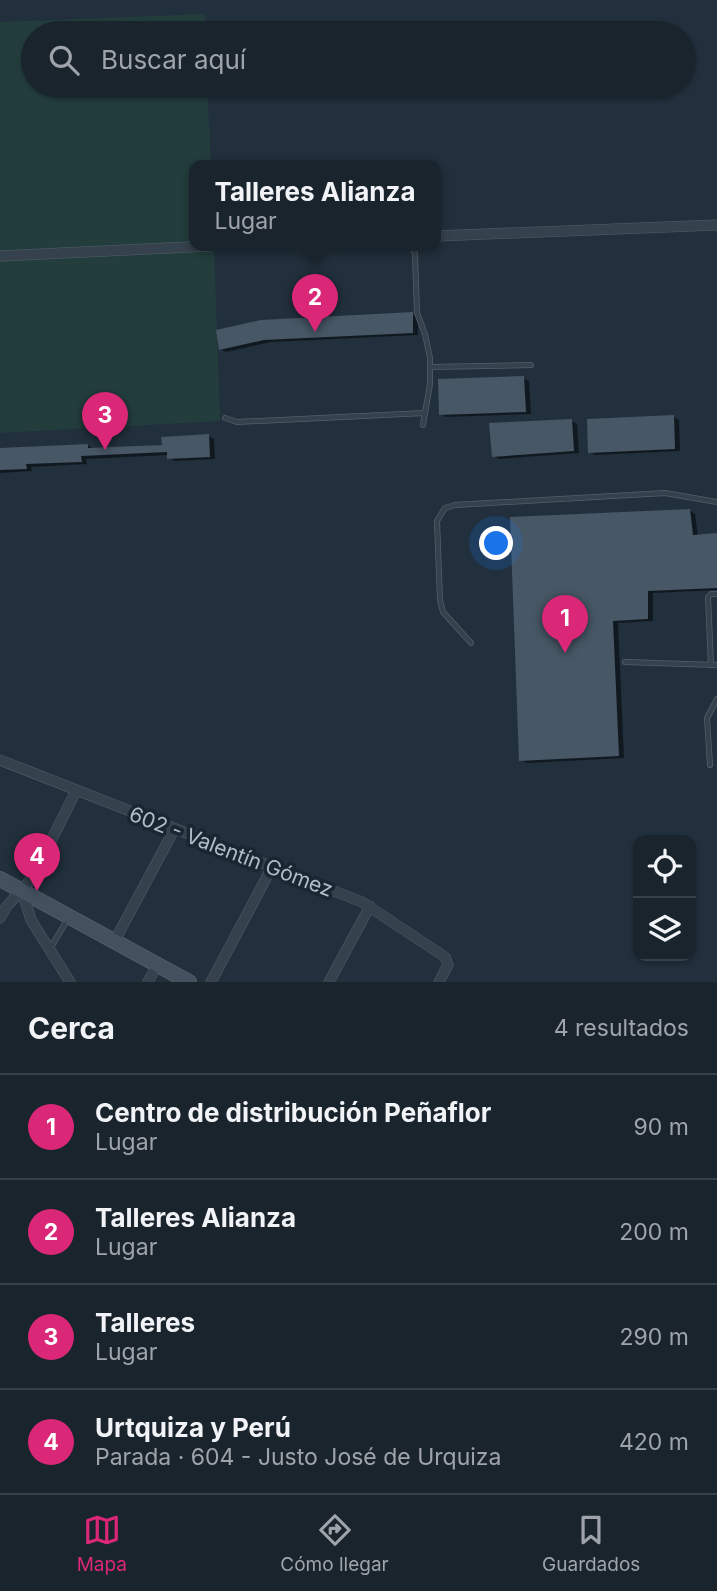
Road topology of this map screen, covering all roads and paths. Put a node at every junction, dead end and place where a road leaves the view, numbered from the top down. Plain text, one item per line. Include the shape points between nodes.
1 (717, 225) edge
2 (441, 236) edge
3 (189, 247) edge
4 (414, 251) edge
5 (0, 256) edge
6 (531, 365) dead end
7 (430, 367) junction
8 (425, 413) junction
9 (225, 418) dead end
10 (423, 425) dead end
11 (717, 502) edge
12 (717, 594) edge
13 (471, 643) dead end
14 (625, 663) dead end
15 (714, 665) edge
16 (717, 699) edge
17 (0, 761) edge
18 (710, 765) dead end
19 (76, 791) junction
20 (174, 830) junction
21 (272, 867) junction
22 (0, 879) edge
23 (22, 891) junction
24 (370, 906) junction
25 (69, 917) junction
26 (0, 918) edge
27 (114, 942) junction
28 (49, 950) junction
29 (158, 965) junction
30 (70, 982) edge
31 (148, 982) edge
32 (189, 982) edge
33 (211, 982) edge
34 (329, 982) edge
35 (439, 982) edge

1 - 2 street
3 - 5 street
4 - 7 lane via 417,313
6 - 7 lane
7 - 8 lane
8 - 9 lane via 237,422
8 - 10 lane
11 - 13 lane via 665,494 445,508 436,531 440,600 443,612
12 - 15 lane via 708,597
14 - 15 lane
16 - 18 lane via 707,718
17 - 19 street, 602 - Valentín Gómez
19 - 20 street, 602 - Valentín Gómez
19 - 23 street
20 - 21 street, 602 - Valentín Gómez
20 - 27 street
21 - 24 street, 602 - Valentín Gómez
21 - 33 street
22 - 23 main road
23 - 25 main road
23 - 26 street
23 - 28 street
24 - 34 street
24 - 35 street, 602 - Valentín Gómez via 445,957 448,965
25 - 27 main road
25 - 28 lane
27 - 29 main road
28 - 30 street
29 - 31 street
29 - 32 main road

